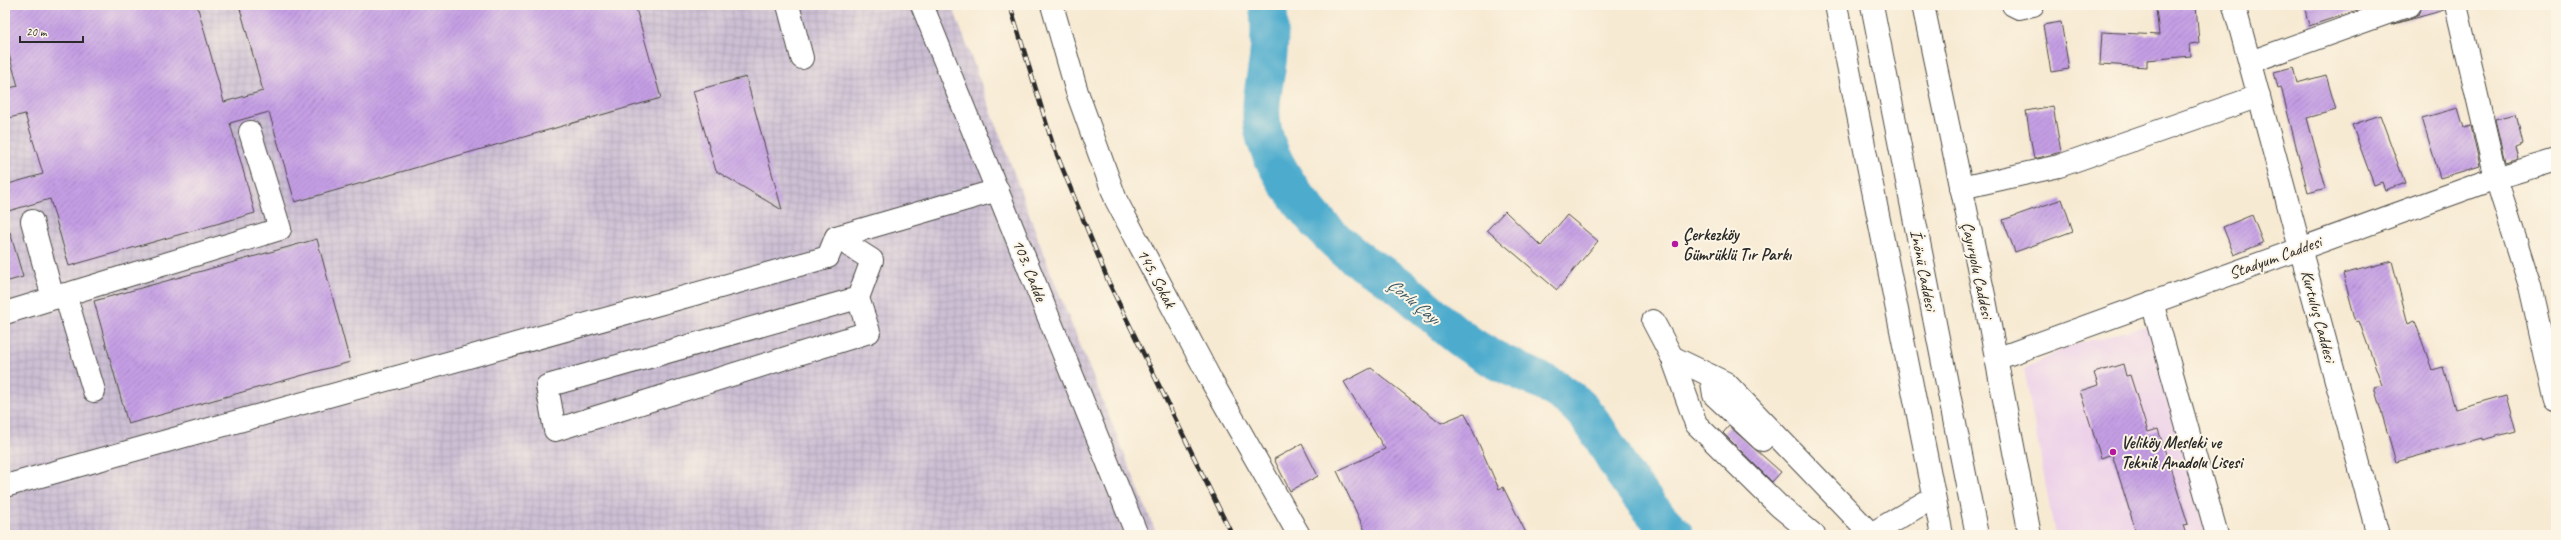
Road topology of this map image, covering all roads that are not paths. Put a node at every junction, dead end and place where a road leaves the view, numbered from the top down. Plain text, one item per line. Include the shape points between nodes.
1 (788, 5) edge
2 (922, 5) edge
3 (1052, 5) edge
4 (1836, 5) edge
5 (1872, 5) edge
6 (1923, 5) edge
7 (2013, 5) edge
8 (2033, 5) edge
9 (2234, 5) edge
10 (2410, 5) edge
11 (2456, 5) edge
12 (802, 58) dead end
13 (2250, 62) junction
14 (2259, 96) junction
15 (250, 132) dead end
16 (2556, 160) edge
17 (2496, 178) junction
18 (1961, 188) junction
19 (998, 190) junction
20 (32, 221) dead end
21 (836, 237) junction
22 (2300, 248) junction
23 (59, 296) junction
24 (858, 298) junction
25 (2152, 302) junction
26 (5, 313) edge
27 (1653, 321) dead end
28 (1672, 357) junction
29 (1996, 359) junction
30 (94, 391) dead end
31 (2556, 402) edge
32 (5, 486) edge
33 (1934, 497) junction
34 (1138, 535) edge
35 (1299, 535) edge
36 (1814, 535) edge
37 (1942, 535) edge
38 (1977, 535) edge
39 (2030, 535) edge
40 (2217, 535) edge
41 (2378, 535) edge

1 - 12 street
2 - 19 street, 103. Cadde
3 - 35 street, 145. Sokak via 1077,92 1116,200 1212,382
4 - 33 street
5 - 38 street, İnönü Caddesi
6 - 18 street, Çayıryolu Caddesi
7 - 8 street via 2019,8
9 - 13 street, Kurtuluş Caddesi
10 - 13 street
11 - 17 street
13 - 14 street, Kurtuluş Caddesi
14 - 18 street via 2059,166
14 - 22 street, Kurtuluş Caddesi
15 - 23 street via 280,229
16 - 17 street, Stadyum Caddesi
17 - 22 street, Stadyum Caddesi
17 - 31 street via 2530,286
18 - 29 street, Çayıryolu Caddesi
19 - 21 street
19 - 34 street, 103. Cadde
20 - 23 street
21 - 24 street via 872,260
21 - 32 street via 828,257
22 - 25 street, Stadyum Caddesi
22 - 41 street, Kurtuluş Caddesi
23 - 26 street
23 - 30 street
24 - 24 street via 547,386 555,430 869,332
25 - 29 street, Stadyum Caddesi
25 - 40 street
27 - 28 street
28 - 33 street via 1726,383 1871,534
28 - 36 street via 1696,424 1779,506
29 - 39 street, Çayıryolu Caddesi
33 - 37 street

